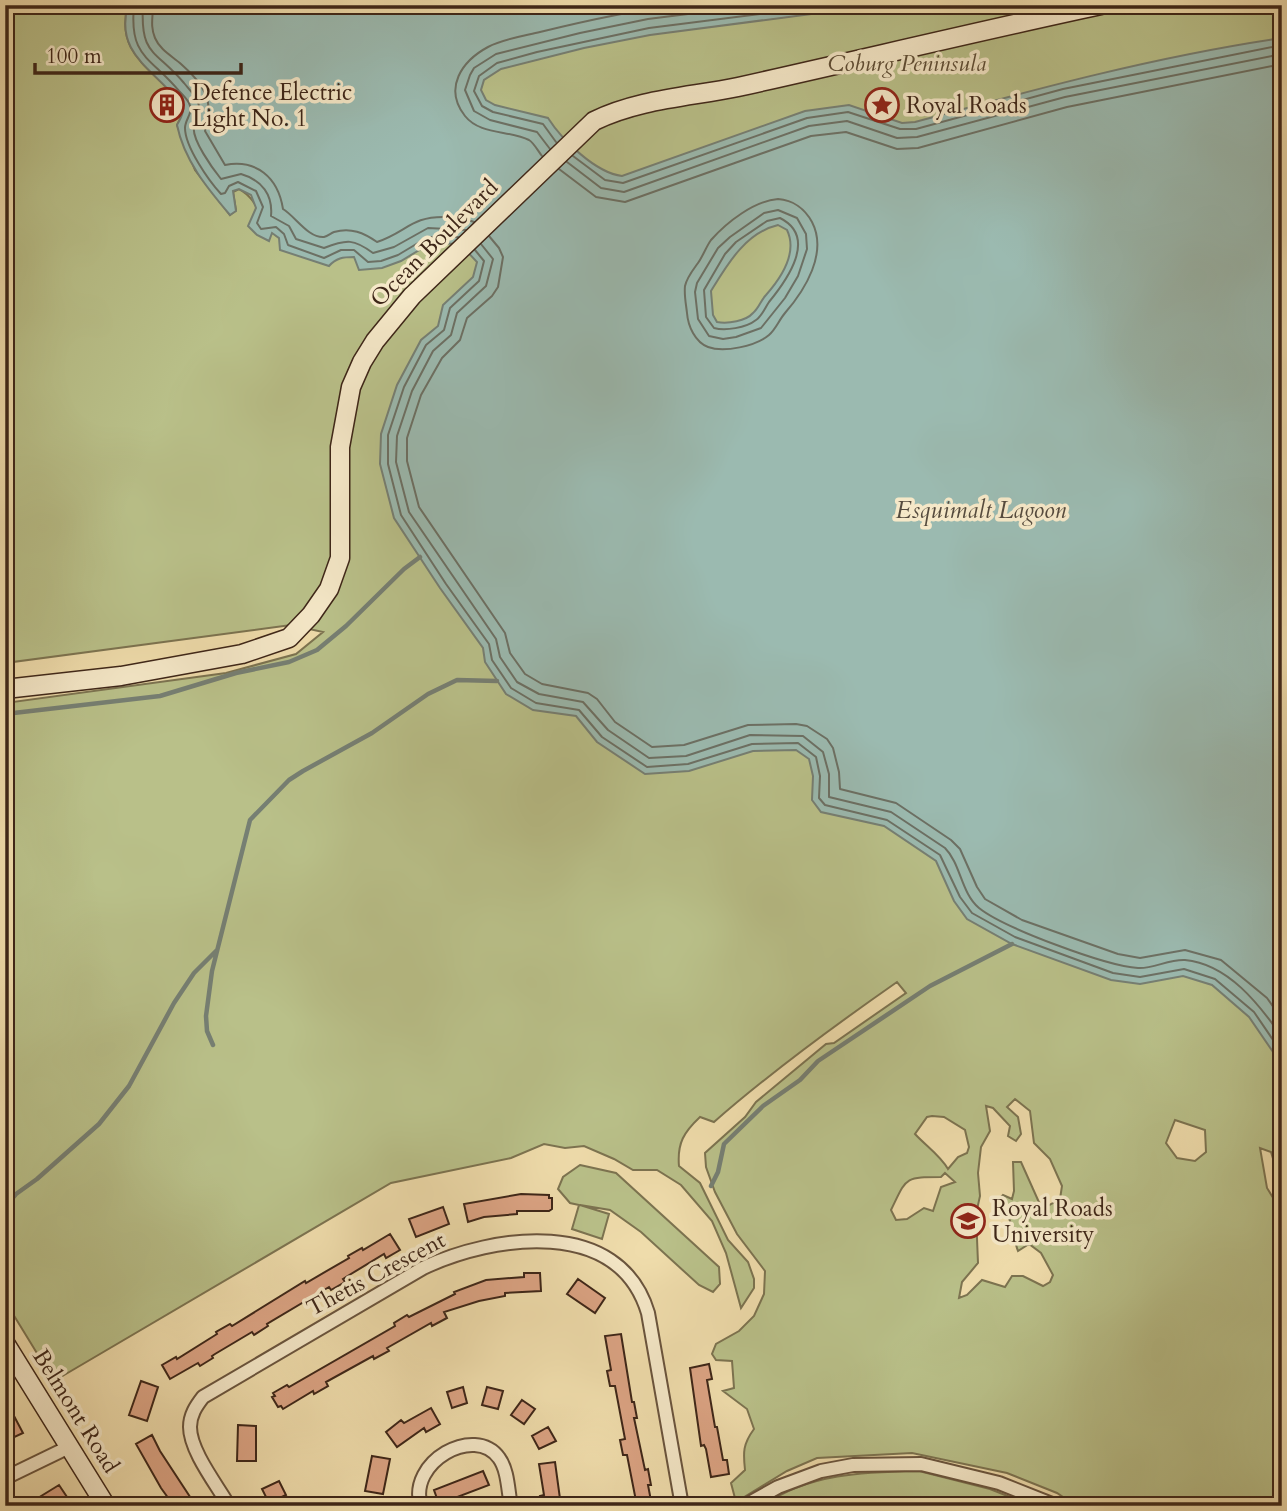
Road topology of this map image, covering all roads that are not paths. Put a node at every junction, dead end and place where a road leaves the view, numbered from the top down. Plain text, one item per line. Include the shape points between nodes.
1 (1101, 5) edge
2 (5, 689) edge
3 (5, 1343) edge
4 (69, 1447) junction
5 (5, 1478) edge
6 (106, 1506) edge
7 (229, 1506) edge
8 (421, 1506) edge
9 (511, 1506) edge
10 (682, 1506) edge
11 (744, 1506) edge
12 (1057, 1506) edge

1 - 2 street, Ocean Boulevard via 636,105 594,121 391,319 368,351 351,387 340,447 340,558 329,589 289,638 242,654 121,676
3 - 4 street, Belmont Road
4 - 5 street
4 - 6 street, Belmont Road
7 - 10 street, Thetis Crescent via 200,1458 190,1428 191,1416 203,1397 423,1268 460,1252 526,1241 593,1251 614,1263 638,1290 648,1313
8 - 9 street via 419,1488 428,1467 447,1453 475,1445 486,1447 501,1460
11 - 12 street via 821,1471 853,1465 921,1464 999,1483

